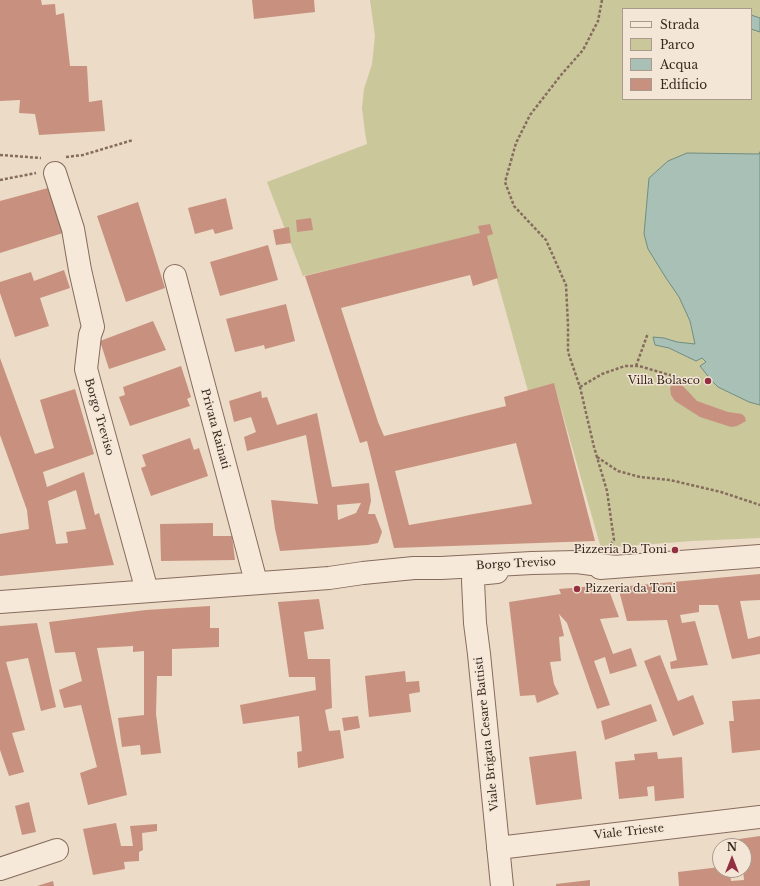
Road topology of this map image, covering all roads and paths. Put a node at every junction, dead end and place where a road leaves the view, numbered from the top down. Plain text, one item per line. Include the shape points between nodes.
1 (602, 0) edge
2 (133, 140) dead end
3 (0, 155) edge
4 (54, 163) junction
5 (0, 180) edge
6 (175, 276) dead end
7 (648, 333) dead end
8 (636, 366) junction
9 (676, 384) dead end
10 (580, 387) junction
11 (597, 458) junction
12 (760, 505) edge
13 (609, 547) dead end
14 (760, 556) edge
15 (615, 567) junction
16 (441, 568) junction
17 (329, 578) junction
18 (473, 581) junction
19 (256, 582) junction
20 (147, 591) junction
21 (0, 602) edge
22 (760, 817) edge
23 (498, 848) junction
24 (57, 850) dead end
25 (0, 869) edge
26 (502, 886) edge

1 - 10 path via 598,20 583,50 530,115 516,143 505,182 514,206 546,240 566,285 568,352
2 - 4 path
3 - 4 path
4 - 5 path via 52,170
4 - 20 street, Borgo Treviso via 73,229 93,326 86,369
6 - 19 street, Privata Rainati
7 - 8 path
8 - 9 path via 673,376
8 - 10 path via 625,366 602,374
10 - 11 path
11 - 12 path via 618,471 640,477 670,480
11 - 13 path via 606,491 614,540
14 - 15 street, Borgo Treviso
15 - 16 street, Borgo Treviso via 570,562
15 - 18 street, Borgo Treviso via 578,574
16 - 17 street, Borgo Treviso via 392,570
16 - 18 street, Borgo Treviso via 449,574 468,575
17 - 18 street, Borgo Treviso via 379,582
17 - 19 street, Borgo Treviso
18 - 23 street, Viale Brigata Cesare Battisti
19 - 20 street, Borgo Treviso
20 - 21 street, Borgo Treviso
22 - 23 street, Viale Trieste
23 - 26 street, Viale Brigata Cesare Battisti
24 - 25 street

